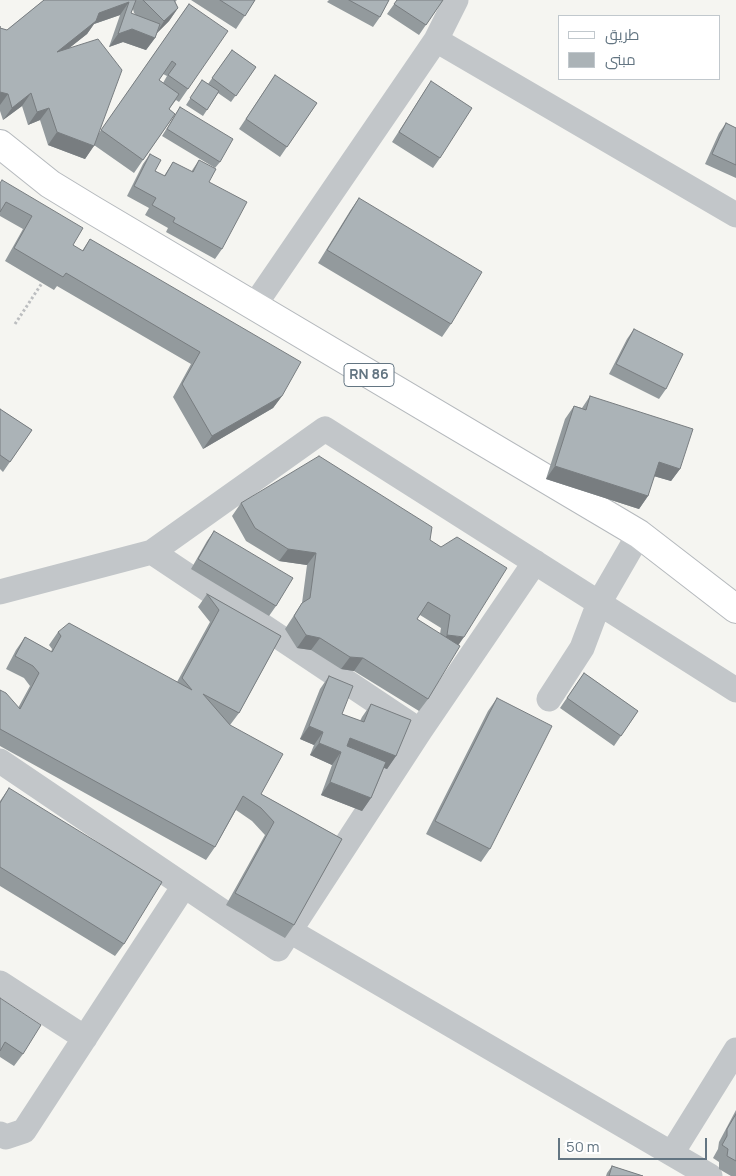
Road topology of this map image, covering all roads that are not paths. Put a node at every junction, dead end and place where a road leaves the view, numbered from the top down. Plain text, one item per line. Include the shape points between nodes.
1 (456, 0) edge
2 (436, 40) junction
3 (0, 144) edge
4 (736, 215) edge
5 (254, 306) junction
6 (639, 534) junction
7 (152, 552) junction
8 (535, 562) junction
9 (0, 592) edge
10 (599, 603) junction
11 (736, 608) edge
12 (736, 690) edge
13 (549, 700) dead end
14 (420, 731) junction
15 (0, 761) edge
16 (184, 886) junction
17 (290, 931) junction
18 (0, 983) edge
19 (85, 1038) junction
20 (736, 1050) edge
21 (0, 1134) edge
22 (672, 1153) junction
23 (710, 1176) edge

1 - 2 street
2 - 4 street
2 - 5 street
3 - 5 main road, RN 86 via 50,184
5 - 6 main road, RN 86
6 - 10 street
6 - 11 main road, RN 86
7 - 8 street via 326,429
7 - 9 street
7 - 14 street
8 - 10 street
8 - 14 street
10 - 12 street
10 - 13 street via 582,648
14 - 17 street
15 - 16 street
16 - 17 street via 278,949
16 - 19 street
17 - 22 street
18 - 19 street
19 - 21 street via 24,1131 6,1137
20 - 22 street
22 - 23 street

